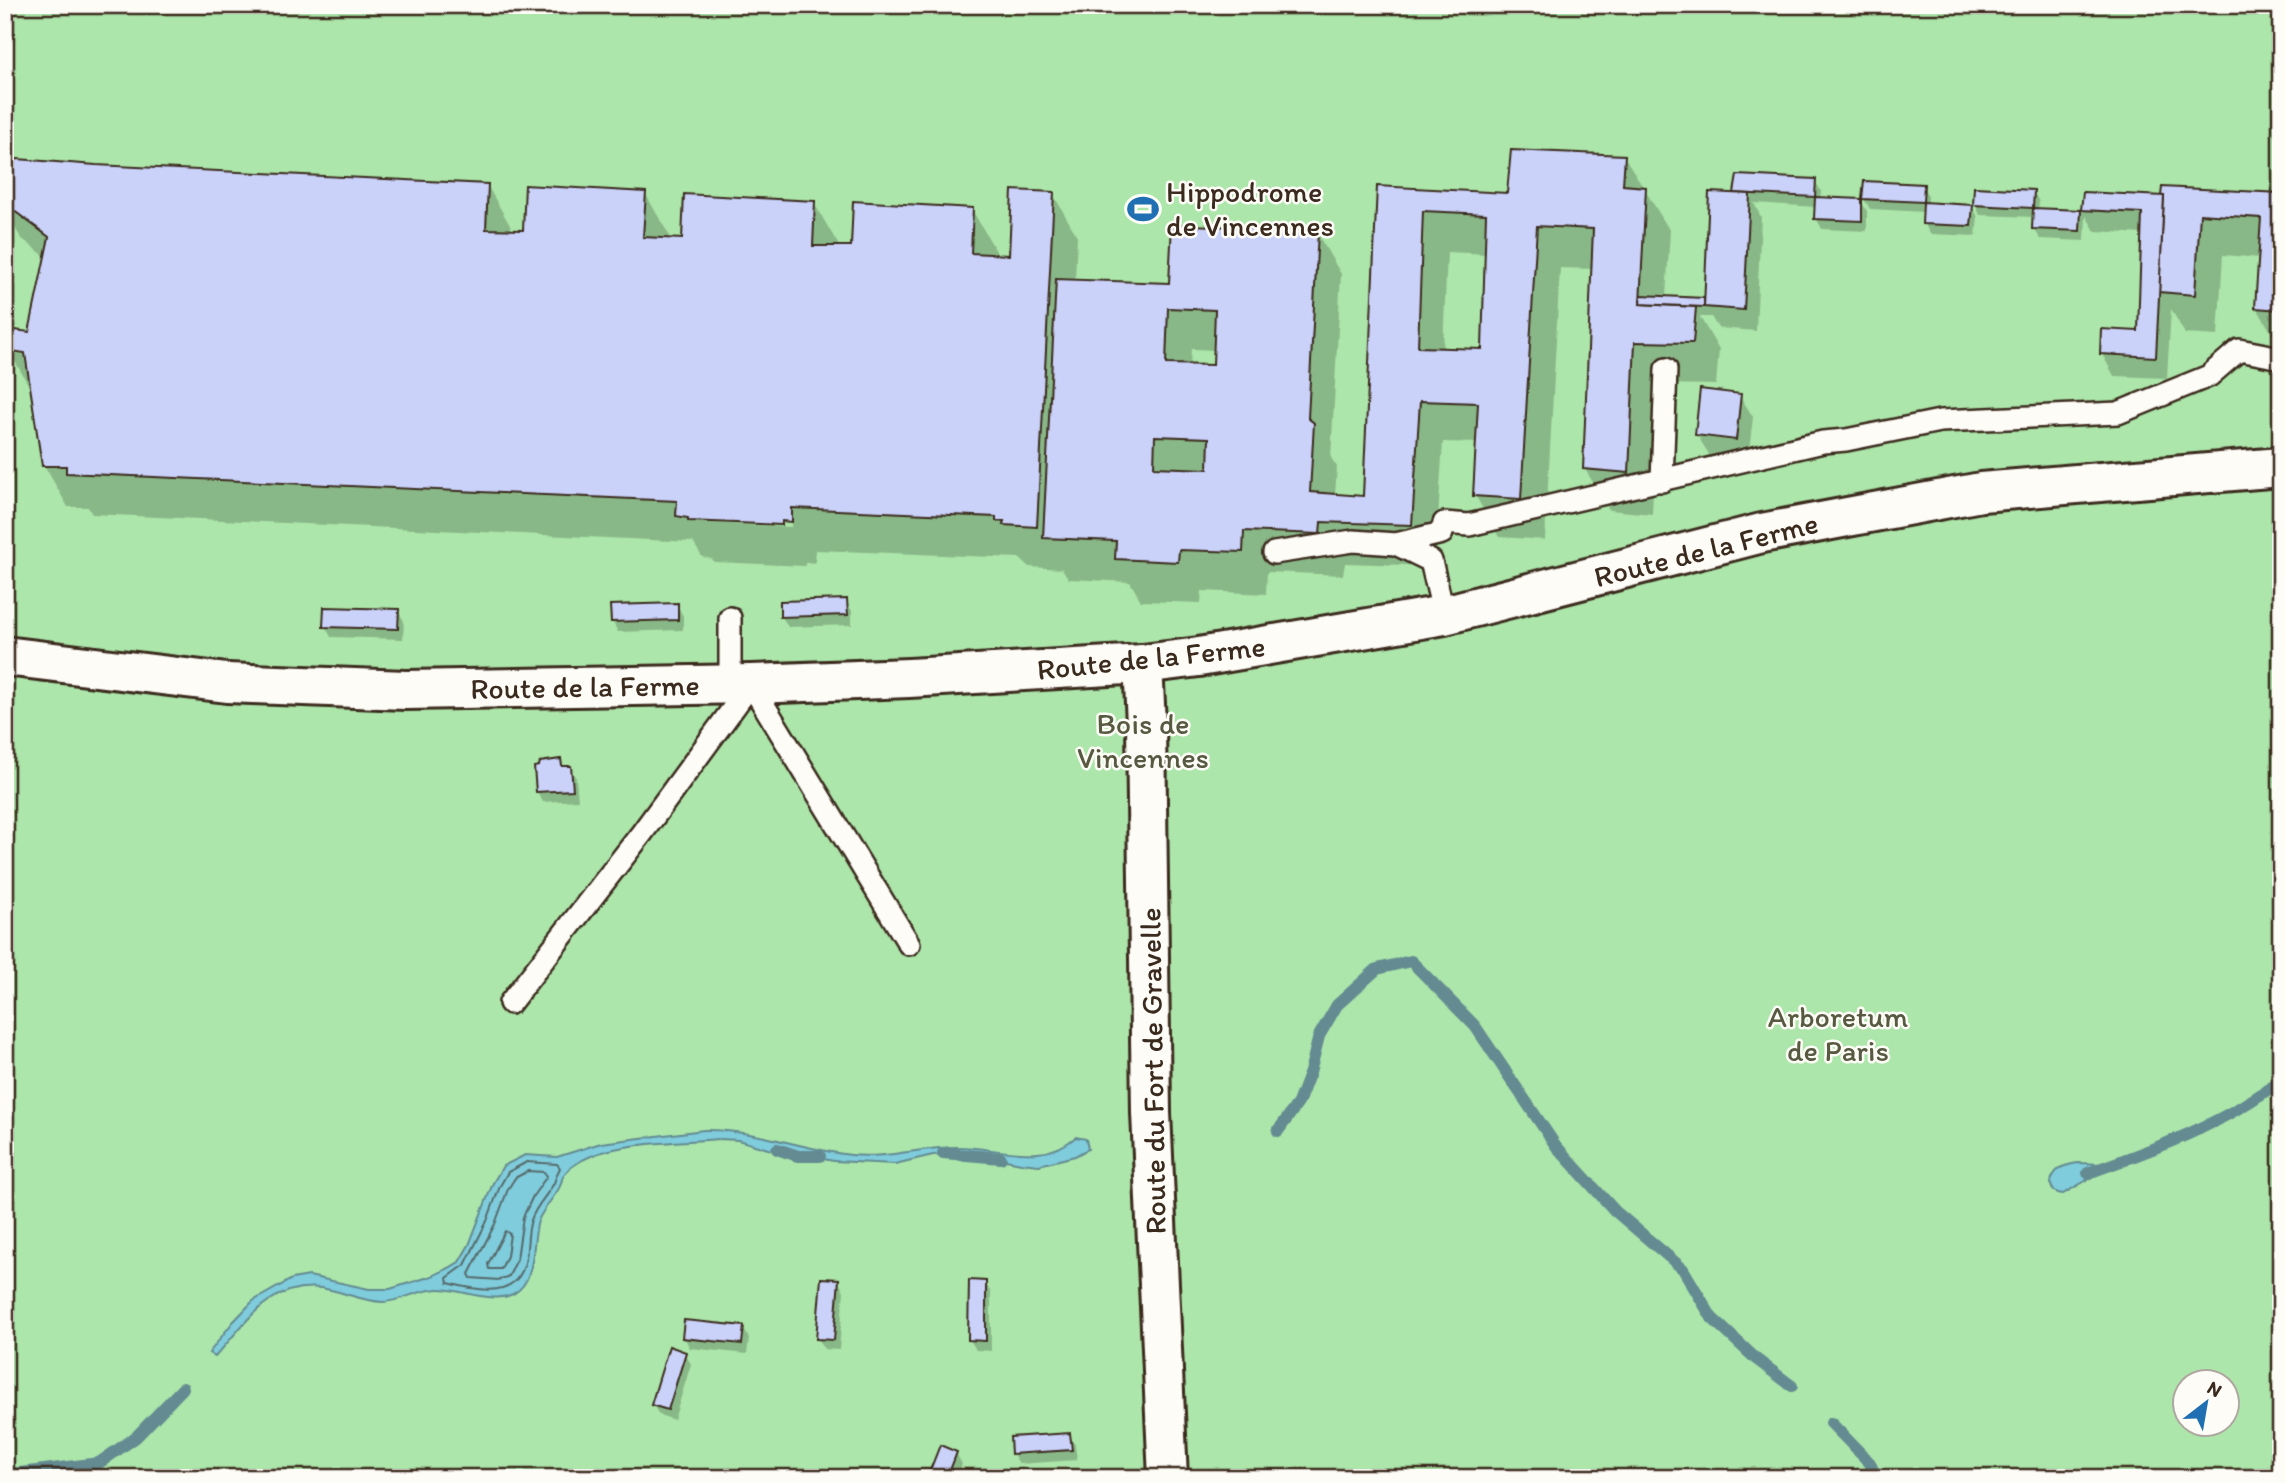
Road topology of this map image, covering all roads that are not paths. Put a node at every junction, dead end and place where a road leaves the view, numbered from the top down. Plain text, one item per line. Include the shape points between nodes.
1 (2281, 358) edge
2 (1667, 369) dead end
3 (2281, 467) edge
4 (1662, 481) junction
5 (1396, 544) junction
6 (1274, 554) dead end
7 (1444, 615) junction
8 (730, 618) dead end
9 (5, 656) edge
10 (1143, 664) junction
11 (741, 683) junction
12 (909, 944) dead end
13 (510, 1003) dead end
14 (1168, 1478) edge

1 - 4 lane via 2239,350 2209,376 2118,413 1940,421 1823,442
2 - 4 lane
3 - 7 street, Route de la Ferme via 1981,492 1762,533
4 - 5 lane via 1469,526 1444,523 1442,533
5 - 6 lane via 1353,541
5 - 7 lane via 1431,561
7 - 10 street, Route de la Ferme
8 - 11 lane
9 - 11 street, Route de la Ferme via 227,683 351,688
10 - 11 street, Route de la Ferme
10 - 14 street, Route du Fort de Gravelle via 1151,1113
11 - 12 lane
11 - 13 lane via 642,832

